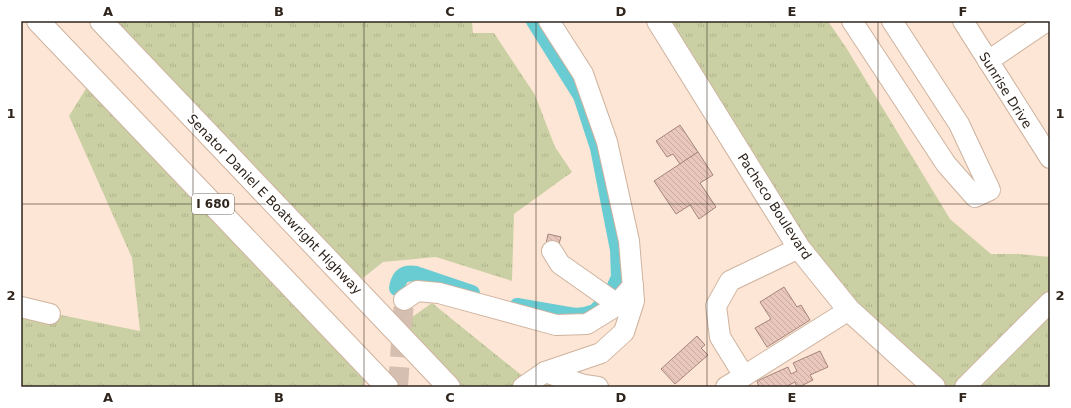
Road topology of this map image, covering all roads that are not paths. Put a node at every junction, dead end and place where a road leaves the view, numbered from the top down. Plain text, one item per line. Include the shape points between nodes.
1 (38, 21) edge
2 (101, 21) edge
3 (549, 21) edge
4 (658, 21) edge
5 (852, 21) edge
6 (892, 21) edge
7 (963, 21) edge
8 (1047, 21) edge
9 (988, 61) junction
10 (1050, 158) edge
11 (799, 248) junction
12 (552, 251) dead end
13 (633, 286) junction
14 (404, 300) dead end
15 (1050, 302) edge
16 (617, 304) junction
17 (21, 307) edge
18 (849, 310) junction
19 (50, 314) dead end
20 (545, 372) junction
21 (744, 376) junction
22 (387, 387) edge
23 (449, 387) edge
24 (523, 387) edge
25 (598, 387) edge
26 (726, 387) edge
27 (934, 387) edge
28 (965, 387) edge

1 - 22 main road, I 680
2 - 23 main road, Senator Daniel E Boatwright Highway
3 - 13 street via 583,74 607,142 629,241
4 - 11 main road, Pacheco Boulevard
5 - 6 street via 946,164 975,197 990,190 959,124
7 - 9 street, Sunrise Drive
8 - 9 street
9 - 10 street, Sunrise Drive
11 - 18 main road, Pacheco Boulevard
11 - 21 street via 730,281 716,306 720,337
12 - 16 street via 560,264
13 - 16 street
13 - 20 street via 634,301 624,332 601,353
14 - 16 street via 417,291 439,294 556,325 587,324
15 - 28 street
17 - 19 street
18 - 21 street
18 - 27 main road, Pacheco Boulevard
20 - 24 street
20 - 25 street
21 - 26 street

